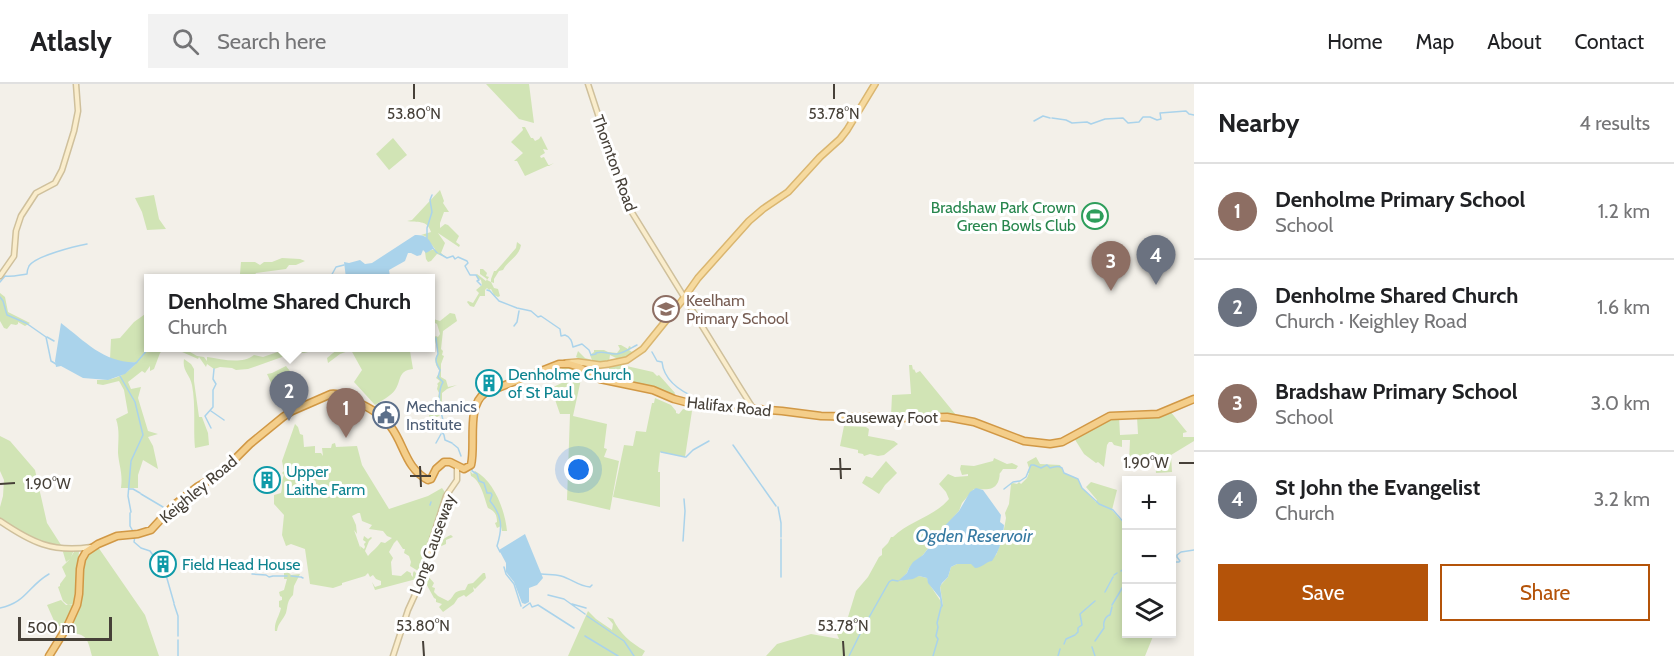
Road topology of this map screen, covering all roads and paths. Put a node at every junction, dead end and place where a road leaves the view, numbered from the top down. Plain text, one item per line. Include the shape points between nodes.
1 (76, 84) edge
2 (588, 84) edge
3 (875, 84) edge
4 (0, 276) edge
5 (684, 298) junction
6 (565, 364) junction
7 (1194, 399) edge
8 (751, 409) junction
9 (825, 416) joint
10 (457, 466) junction
11 (0, 521) edge
12 (83, 551) junction
13 (49, 656) edge
14 (393, 656) edge

1 - 4 main road via 78,111 61,173 54,184 36,193 21,216 13,258
2 - 5 main road, Thornton Road via 628,206
3 - 5 main road via 840,139 788,192 749,221
5 - 6 main road via 644,348 630,358 602,365
5 - 8 main road, Thornton Road
6 - 8 highway, Halifax Road via 600,379 653,390 690,404
6 - 10 highway via 480,397 474,417 471,464 466,469
7 - 9 highway, Causeway Foot via 1158,414 1110,416 1056,444 1024,441 950,417
8 - 9 highway, Halifax Road
10 - 12 highway, Keighley Road via 442,462 432,479 427,480 403,452 389,423 375,411 331,394 287,414 220,474 174,505 151,530 120,535
10 - 14 main road, Long Causeway via 456,480 446,496 424,575
11 - 12 main road via 25,538 53,548
12 - 13 highway via 77,605

